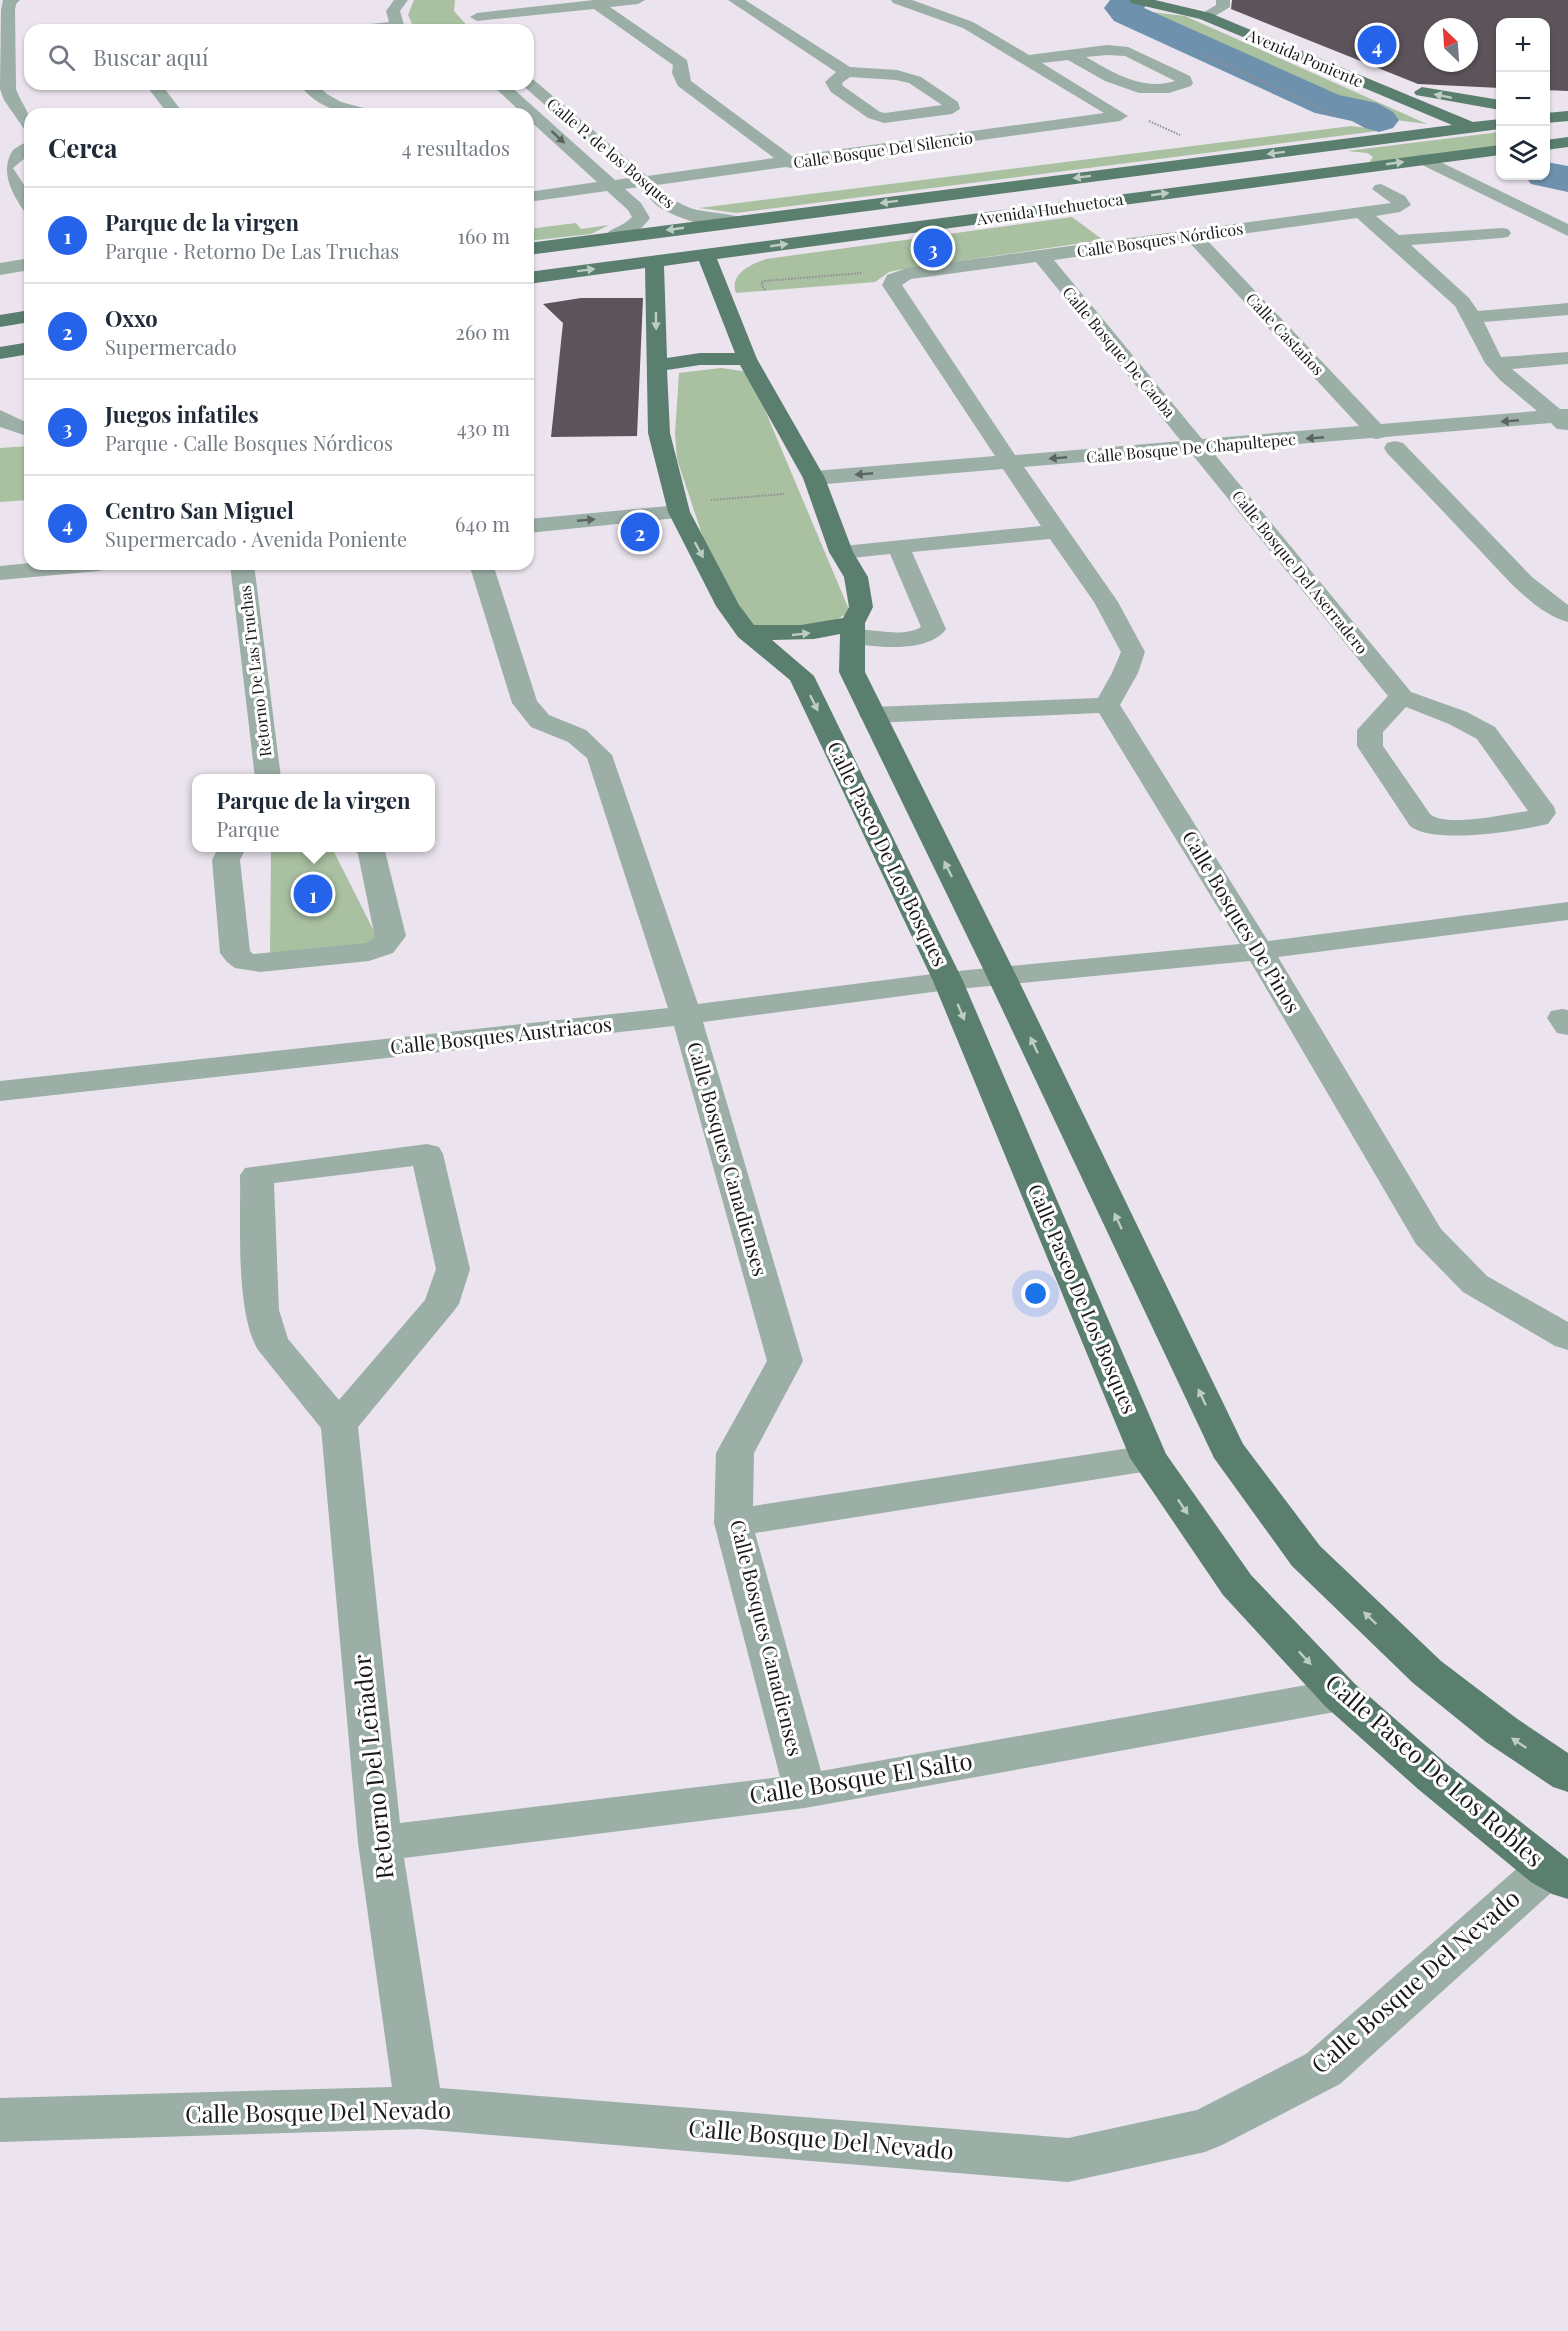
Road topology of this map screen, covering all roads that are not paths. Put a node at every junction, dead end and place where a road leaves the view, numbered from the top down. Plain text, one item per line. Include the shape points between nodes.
1 (13, 0) edge
2 (401, 0) edge
3 (473, 0) edge
4 (638, 0) edge
5 (735, 0) edge
6 (898, 0) edge
7 (1136, 0) edge
8 (1168, 0) edge
9 (596, 4) junction
10 (1204, 8) edge
11 (477, 17) junction
12 (398, 24) edge
13 (484, 24) edge
14 (1070, 54) junction
15 (1027, 60) junction
16 (846, 72) junction
17 (534, 87) edge
18 (158, 90) edge
19 (313, 90) edge
20 (506, 90) edge
21 (1496, 104) edge
22 (171, 108) edge
23 (346, 108) edge
24 (525, 108) edge
25 (1557, 114) edge
26 (534, 116) edge
27 (24, 117) edge
28 (1496, 125) edge
29 (1470, 128) junction
30 (1568, 132) edge
31 (1568, 142) edge
32 (1550, 144) edge
33 (1306, 149) junction
34 (24, 150) edge
35 (1496, 150) edge
36 (1424, 159) junction
37 (791, 163) junction
38 (1353, 169) junction
39 (645, 183) junction
40 (612, 187) junction
41 (1381, 189) dead end
42 (534, 196) edge
43 (24, 198) edge
44 (809, 212) junction
45 (1360, 212) junction
46 (734, 221) junction
47 (1568, 231) edge
48 (1502, 233) dead end
49 (1192, 235) junction
50 (842, 236) junction
51 (611, 238) junction
52 (1395, 241) junction
53 (534, 248) edge
54 (706, 255) junction
55 (1041, 256) junction
56 (534, 259) edge
57 (654, 262) junction
58 (24, 265) edge
59 (0, 269) edge
60 (534, 274) edge
61 (534, 276) edge
62 (1568, 309) edge
63 (24, 317) edge
64 (1473, 317) junction
65 (0, 321) edge
66 (24, 349) edge
67 (0, 353) edge
68 (1568, 358) edge
69 (747, 360) junction
70 (1496, 364) junction
71 (657, 366) junction
72 (0, 416) edge
73 (1565, 423) edge
74 (16, 431) edge
75 (1377, 433) junction
76 (1395, 448) junction
77 (1194, 458) junction
78 (1270, 461) dead end
79 (1020, 477) junction
80 (825, 491) junction
81 (676, 502) junction
82 (534, 506) edge
83 (534, 525) edge
84 (1056, 532) junction
85 (898, 546) junction
86 (24, 550) edge
87 (0, 552) edge
88 (841, 552) junction
89 (0, 558) edge
90 (33, 570) edge
91 (243, 570) edge
92 (483, 570) edge
93 (0, 573) edge
94 (1568, 615) edge
95 (853, 629) junction
96 (747, 632) junction
97 (1401, 697) junction
98 (1107, 705) junction
99 (872, 716) junction
100 (268, 774) edge
101 (230, 852) edge
102 (371, 852) edge
103 (1568, 911) edge
104 (1259, 951) junction
105 (1001, 975) junction
106 (948, 981) junction
107 (686, 1015) junction
108 (1568, 1018) edge
109 (1568, 1026) edge
110 (0, 1091) edge
111 (1568, 1338) edge
112 (339, 1425) junction
113 (1149, 1458) junction
114 (733, 1523) junction
115 (1340, 1695) junction
116 (1568, 1775) edge
117 (805, 1791) junction
118 (380, 1843) junction
119 (1558, 1875) edge
120 (419, 2108) junction
121 (0, 2120) edge

1 - 27 street via 8,10 15,67 8,89
2 - 12 street via 393,11
3 - 11 street
4 - 9 street
5 - 16 street
6 - 15 street via 968,25
7 - 10 main road, Avenida Poniente
8 - 10 main road, Avenida Poniente
9 - 11 street
9 - 37 street via 681,63 684,83
21 -> 10 main road, Avenida Poniente via 1402,87
10 - 29 main road, Avenida Poniente
11 - 13 street
14 - 14 street via 1124,50 1184,79 1185,83 1134,88
14 - 15 street
15 - 37 street, Calle Bosque Del Silencio via 1120,116
16 - 16 street via 833,82 837,89 874,115 896,118 952,109 952,105 915,80
17 - 39 street, Calle P. de los Bosques
18 - 22 street
19 - 23 street via 320,98
20 -> 24 street, Calle P. de los Bosques
25 - 30 main road via 1558,125
26 -> 40 street, Calle P. de los Bosques
28 - 29 main road, Avenida Huehuetoca
29 - 33 main road, Avenida Huehuetoca
31 - 32 main road
33 - 38 main road via 1341,156 1351,162
33 -> 44 main road, Avenida Huehuetoca
34 - 43 street via 4,168
35 - 36 main road, Avenida Huehuetoca
38 -> 36 main road, Avenida Huehuetoca
36 - 47 street
37 - 39 street, Calle Bosque Del Silencio
50 -> 38 main road, Avenida Huehuetoca
39 - 40 street, Calle Bosque Del Silencio
39 - 46 street, Calle P. de los Bosques via 664,202 683,212
40 - 42 street, Calle Bosque Del Silencio
40 - 51 street, Calle P. de los Bosques via 635,207 640,218 632,228
41 - 45 street, Calle Bosques Nórdicos via 1401,205
44 - 46 main road, Avenida Huehuetoca
44 - 50 main road via 803,227
45 - 49 street, Calle Bosques Nórdicos
45 - 52 street
46 -> 51 main road, Avenida Huehuetoca
48 - 52 street
49 - 55 street, Calle Bosques Nórdicos
49 - 75 street, Calle Castaños
54 -> 50 main road, Avenida Huehuetoca
51 - 53 main road, Avenida Huehuetoca
52 - 64 street via 1462,302
54 - 57 main road, Avenida Huehuetoca
54 - 69 main road
55 - 77 street, Calle Bosque De Caoba
55 - 79 street, Calle Bosques Nórdicos via 907,274 894,279 891,285
56 - 60 main road via 541,263
61 -> 57 main road, Avenida Huehuetoca
57 -> 71 main road, Calle Paseo De Los Bosques
58 - 59 street
62 - 64 street
63 - 65 main road
64 - 70 street via 1483,345
66 - 67 main road
68 - 70 street
69 - 71 main road via 700,358
69 - 80 main road
70 - 73 street
71 - 81 main road, Calle Paseo De Los Bosques via 659,433
72 - 74 street
73 -> 75 street, Calle Bosque De Chapultepec
73 - 76 street, Calle Bosque De Chapultepec
75 -> 77 street, Calle Bosque De Chapultepec
76 - 78 street, Calle Bosque De Chapultepec
76 - 94 street via 1524,582
77 -> 79 street, Calle Bosque De Chapultepec
77 - 97 street, Calle Bosque Del Aserradero via 1225,465
79 -> 80 street, Calle Bosque De Chapultepec
79 - 84 street
80 - 88 main road
81 - 82 street
83 -> 81 street
81 -> 96 main road, Calle Paseo De Los Bosques via 728,606
84 - 85 street
84 - 98 street via 1106,602 1133,652
85 - 88 street
85 - 95 street via 934,629 912,638
86 - 87 street
87 - 89 street
88 - 95 main road via 856,577 861,607
90 - 93 street
91 - 100 street, Retorno De Las Truchas
92 - 107 street, Calle Bosques Canadienses via 525,702 540,721 577,736 599,755
96 -> 95 main road via 789,635
95 - 99 main road via 852,672
96 -> 106 main road, Calle Paseo De Los Bosques via 801,676
97 - 97 street via 1370,730 1370,746 1420,820 1449,829 1538,818 1542,813 1540,807 1486,733
98 - 99 street
98 - 104 street, Calle Bosques De Pinos
105 -> 99 main road
101 - 102 street via 226,860 235,953 248,963 369,952 389,943 391,936
103 - 104 street, Calle Bosques Austriacos
104 - 105 street, Calle Bosques Austriacos
104 - 111 street, Calle Bosques De Pinos via 1428,1236 1475,1284
105 - 106 street, Calle Bosques Austriacos
116 -> 105 main road via 1501,1730 1418,1664 1306,1556 1227,1449
106 - 107 street, Calle Bosques Austriacos
106 -> 113 main road, Calle Paseo De Los Bosques
107 - 110 street, Calle Bosques Austriacos
107 - 114 street, Calle Bosques Canadienses via 785,1360 735,1453
108 - 109 street via 1562,1018
112 - 112 street via 272,1342 261,1310 257,1175 427,1154 453,1269 441,1304
112 - 118 street, Retorno Del Leñador
113 - 114 street
113 -> 115 main road, Calle Paseo De Los Robles via 1237,1585
114 - 117 street, Calle Bosques Canadienses
115 - 117 street, Calle Bosque El Salto
115 - 119 main road, Calle Paseo De Los Robles via 1433,1777
117 - 118 street, Calle Bosque El Salto
118 - 120 street, Retorno Del Leñador
119 - 120 street, Calle Bosque Del Nevado via 1323,2068 1205,2130 1068,2160
120 - 121 street, Calle Bosque Del Nevado

